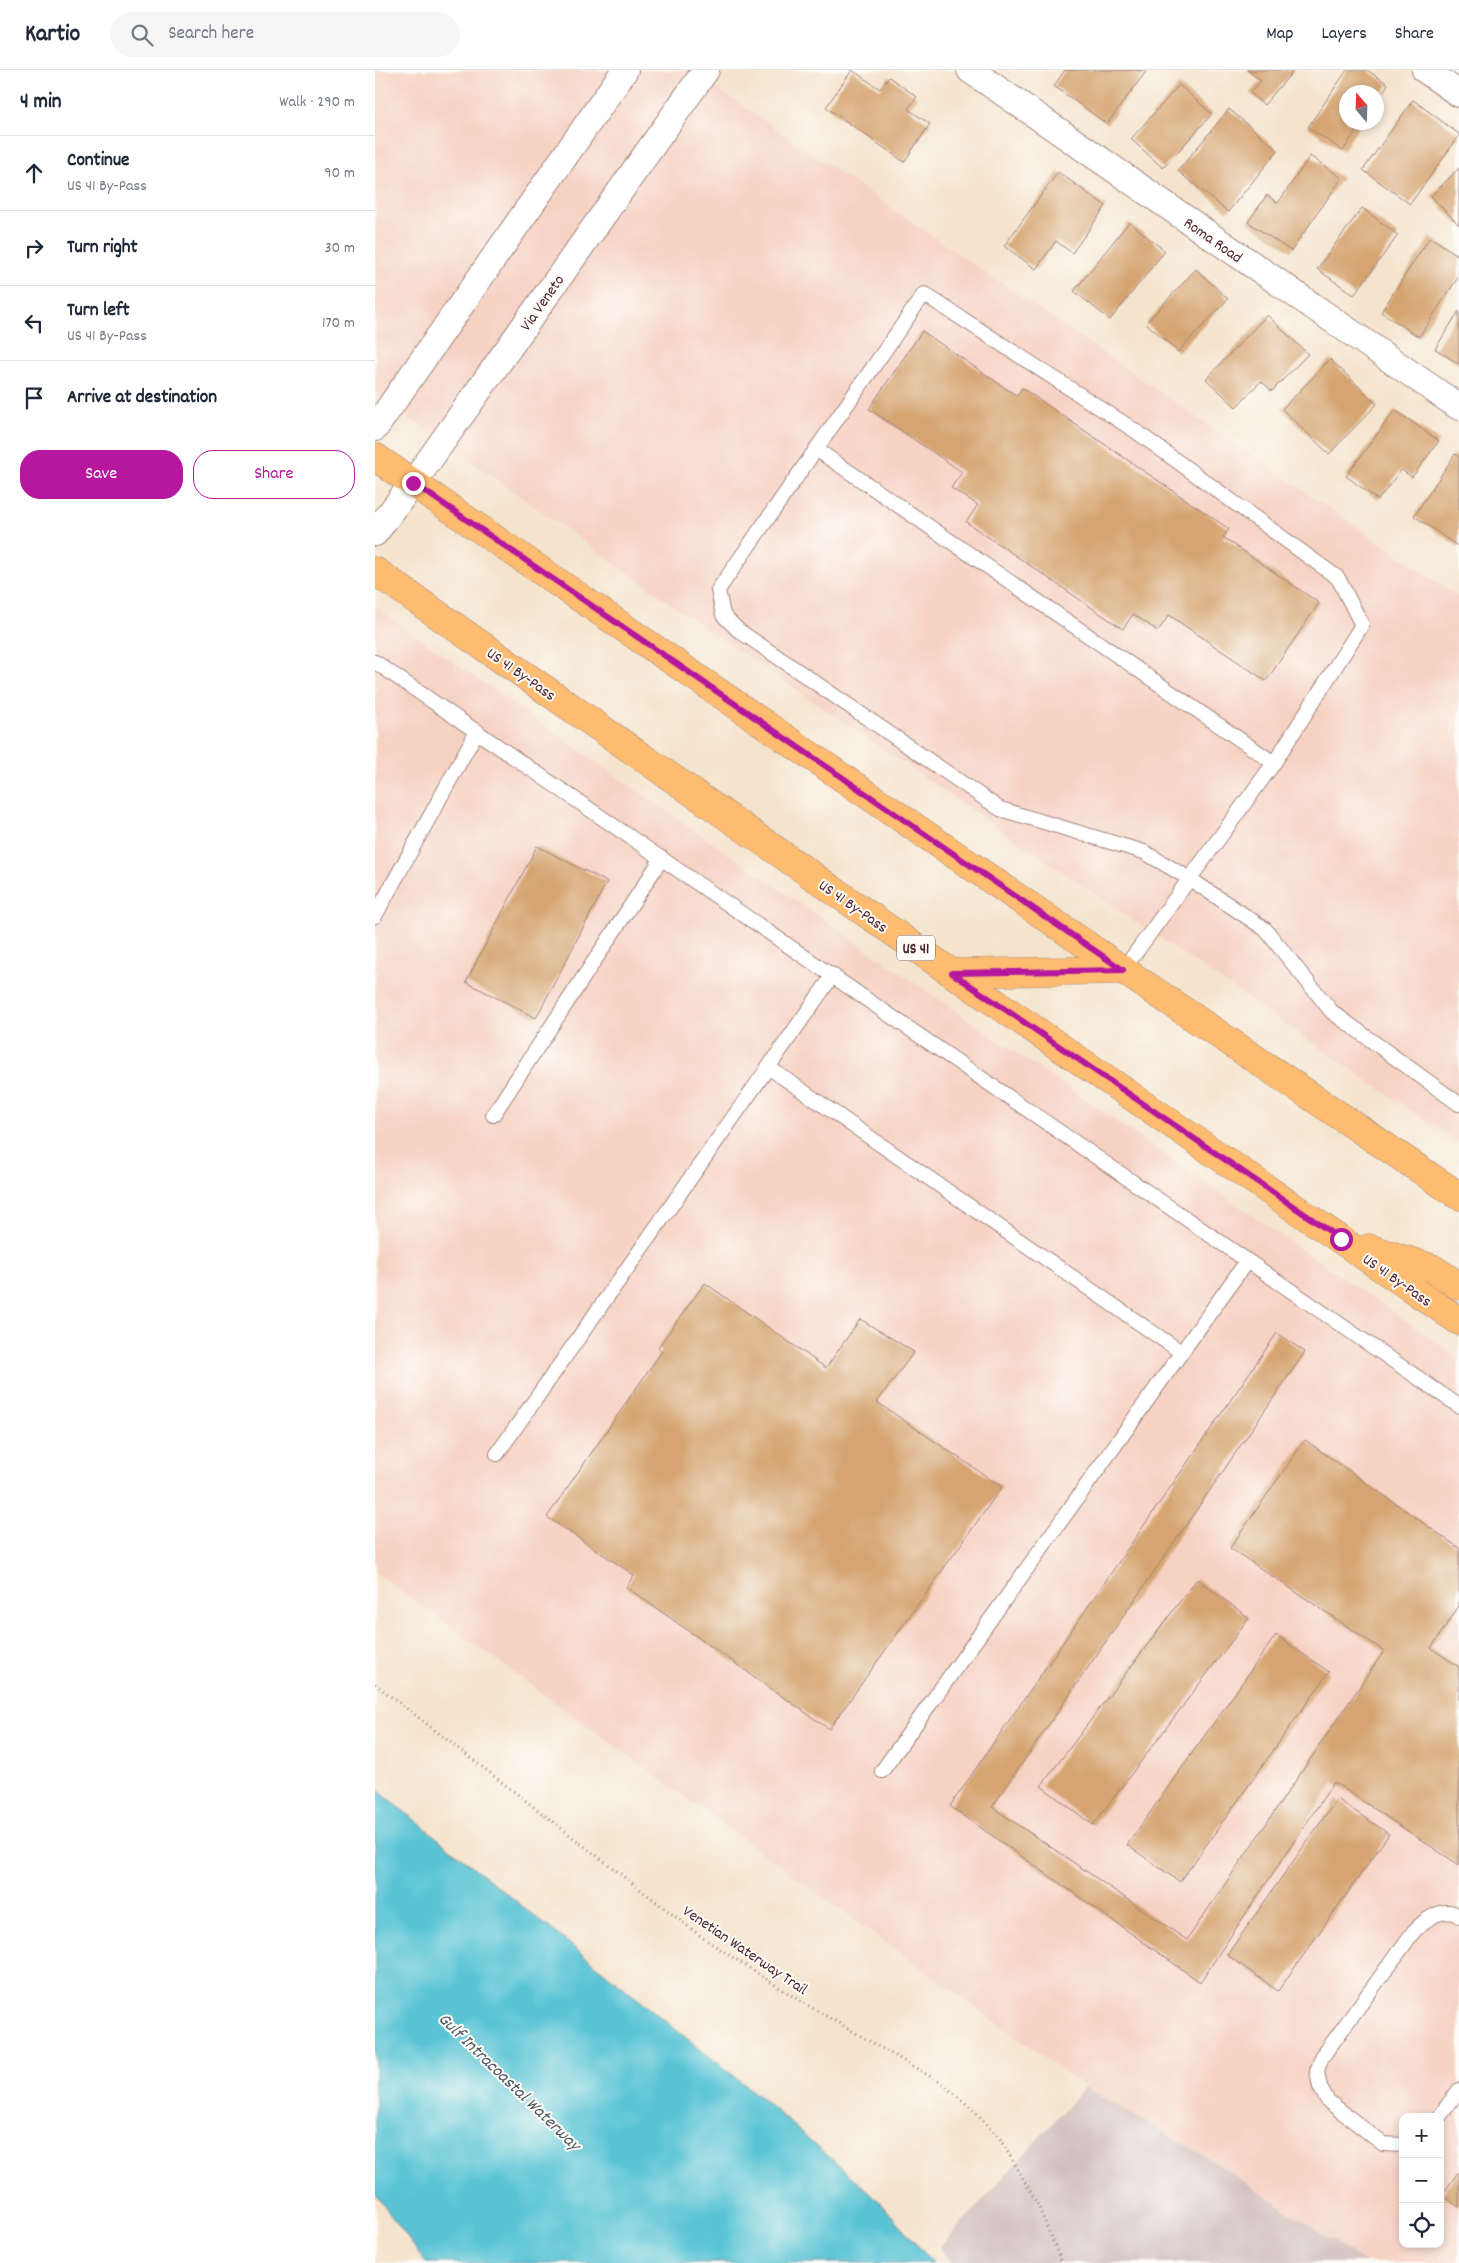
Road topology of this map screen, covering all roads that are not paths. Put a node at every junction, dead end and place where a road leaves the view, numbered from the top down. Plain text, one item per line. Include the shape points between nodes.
1 (625, 70) edge
2 (706, 70) edge
3 (970, 70) edge
4 (1425, 70) edge
5 (1459, 94) edge
6 (1459, 408) edge
7 (375, 428) edge
8 (816, 449) junction
9 (375, 457) edge
10 (413, 483) junction
11 (375, 533) edge
12 (375, 571) edge
13 (375, 662) edge
14 (477, 731) junction
15 (1274, 762) junction
16 (662, 858) junction
17 (1190, 879) junction
18 (375, 916) edge
19 (1123, 970) junction
20 (952, 973) junction
21 (833, 975) junction
22 (768, 1067) junction
23 (1459, 1104) edge
24 (493, 1114) dead end
25 (1459, 1196) edge
26 (1341, 1239) junction
27 (1247, 1260) junction
28 (1459, 1286) edge
29 (1459, 1321) edge
30 (1181, 1352) junction
31 (1459, 1406) edge
32 (497, 1454) dead end
33 (883, 1771) dead end
34 (1459, 1916) edge
35 (1459, 2090) edge
36 (1442, 2113) edge
37 (1399, 2144) edge

1 - 7 street
2 - 10 street, Via Veneto
3 - 6 street, Roma Road
4 - 5 street
8 - 15 lane
8 - 15 lane via 924,294 1134,430 1338,578 1363,625
8 - 17 lane via 718,590 723,615 738,630 1000,810 1144,852
9 - 10 main road
10 - 11 street, Via Veneto
10 - 19 main road
12 - 20 main road, US 41 By-Pass / US 41
13 - 14 lane
14 - 16 lane
14 - 18 lane
15 - 17 lane
16 - 21 lane
16 - 24 lane
17 - 19 lane
17 - 23 lane via 1265,929 1332,1012
19 - 20 main road
19 - 25 main road
20 - 26 main road, US 41 By-Pass / US 41
21 - 22 lane
21 - 27 lane
22 - 30 lane
22 - 32 lane
26 - 28 main road via 1433,1268
26 - 29 main road, US 41 By-Pass / US 41
27 - 30 lane
27 - 31 lane
30 - 33 lane
34 - 37 lane via 1440,1912 1414,1931 1321,2057 1317,2071 1328,2101 1383,2144
35 - 36 lane

